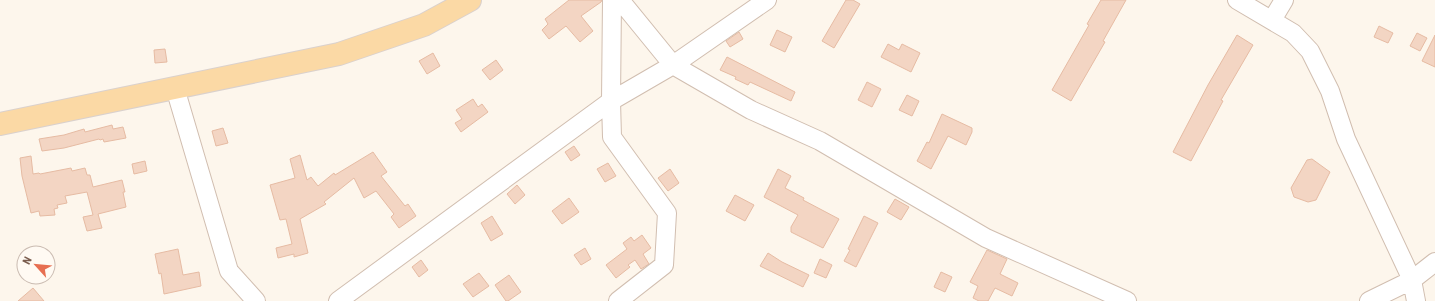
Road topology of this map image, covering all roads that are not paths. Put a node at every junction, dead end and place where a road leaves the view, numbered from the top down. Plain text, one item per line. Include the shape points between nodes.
1 (470, 0) edge
2 (612, 0) edge
3 (620, 0) edge
4 (767, 0) edge
5 (1237, 0) edge
6 (1284, 0) edge
7 (1272, 20) junction
8 (673, 65) junction
9 (175, 88) junction
10 (611, 101) junction
11 (0, 124) edge
12 (1435, 262) edge
13 (1412, 280) junction
14 (256, 301) edge
15 (338, 301) edge
16 (618, 301) edge
17 (1127, 301) edge
18 (1369, 301) edge
19 (1416, 301) edge

1 - 9 main road via 424,25 339,54
2 - 10 street
3 - 8 street
4 - 8 street
5 - 7 street
6 - 7 street
7 - 13 street via 1293,33 1310,51 1330,91 1346,139
8 - 10 street
8 - 17 street via 751,110 820,140 986,238
9 - 11 main road
9 - 14 street via 229,271
10 - 15 street
10 - 16 street via 612,137 667,213 664,265
12 - 13 street
13 - 18 street
13 - 19 street

